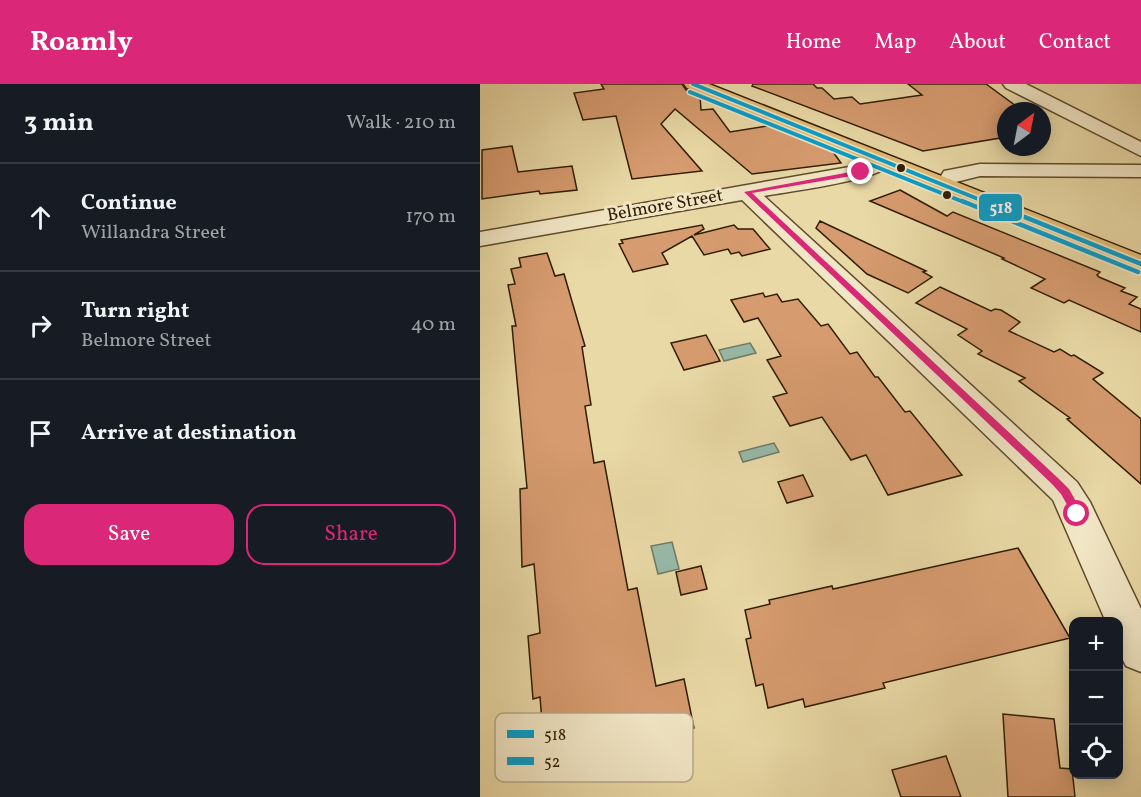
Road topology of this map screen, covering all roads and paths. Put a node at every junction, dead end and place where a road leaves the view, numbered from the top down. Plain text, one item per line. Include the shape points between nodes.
1 (693, 84) edge
2 (722, 84) edge
3 (1012, 84) edge
4 (1141, 150) edge
5 (883, 162) junction
6 (1141, 171) edge
7 (952, 176) junction
8 (747, 192) junction
9 (480, 239) edge
10 (1141, 243) edge
11 (1141, 264) edge
12 (1141, 653) edge

1 - 5 highway
2 - 7 highway
3 - 4 street
5 - 8 street, Belmore Street via 861,172
5 - 11 highway
6 - 7 street via 980,170
7 - 10 highway
8 - 9 street, Belmore Street
8 - 12 street via 1065,491

